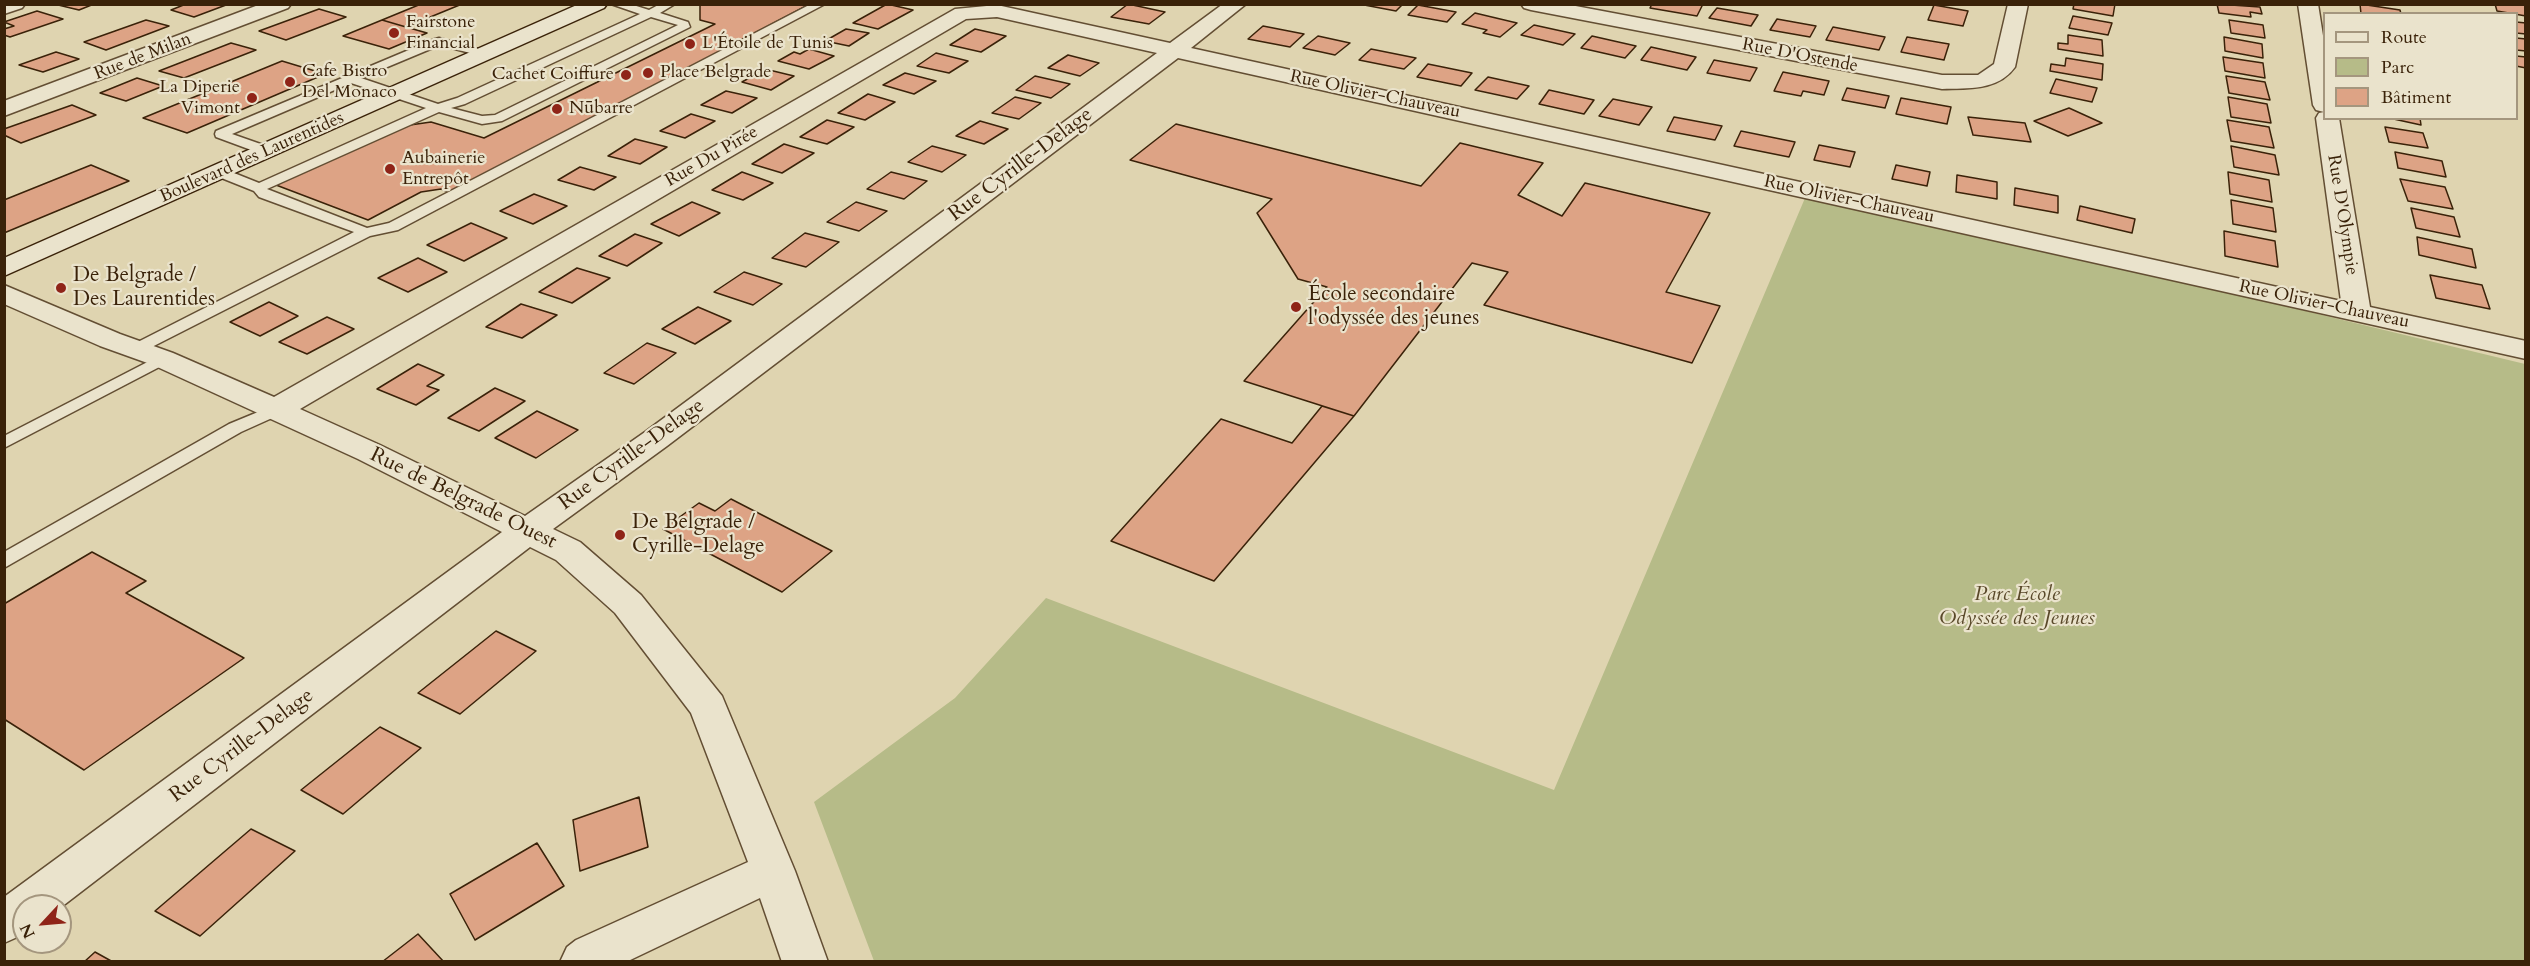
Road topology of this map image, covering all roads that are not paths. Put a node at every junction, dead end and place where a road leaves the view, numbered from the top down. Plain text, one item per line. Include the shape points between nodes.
1 (15, 4) edge
2 (281, 4) edge
3 (597, 4) edge
4 (616, 4) edge
5 (670, 4) edge
6 (820, 4) edge
7 (1236, 4) edge
8 (1531, 4) edge
9 (2018, 4) edge
10 (2308, 4) edge
11 (4, 8) edge
12 (650, 13) junction
13 (1173, 51) junction
14 (485, 54) junction
15 (351, 79) junction
16 (2323, 93) edge
17 (395, 94) junction
18 (438, 108) junction
19 (4, 109) edge
20 (2327, 120) edge
21 (267, 151) junction
22 (219, 172) junction
23 (259, 188) junction
24 (446, 191) dead end
25 (366, 232) junction
26 (4, 268) edge
27 (4, 293) edge
28 (2357, 312) junction
29 (135, 349) junction
30 (2526, 350) edge
31 (163, 359) junction
32 (275, 410) junction
33 (4, 443) edge
34 (529, 530) junction
35 (4, 561) edge
36 (773, 871) junction
37 (43, 894) edge
38 (583, 962) edge
39 (806, 962) edge

1 - 11 street
2 - 19 street, Rue de Milan
3 - 14 street, Boulevard des Laurentides
4 - 12 lane
5 - 12 lane
6 - 25 lane via 393,226
7 - 13 street, Rue Cyrille-Delage
8 - 9 street, Rue D'Ostende via 1942,82 1983,81 2004,67
10 - 16 street
12 - 18 lane
12 - 18 lane via 684,27 498,118 482,120
13 - 28 street, Rue Olivier-Chauveau
13 - 32 street, Rue Du Pirée via 997,11 962,13
13 - 34 street, Rue Cyrille-Delage
14 - 15 lane via 439,41
14 - 17 street, Boulevard des Laurentides
15 - 17 lane
15 - 21 lane via 221,134
17 - 18 lane
17 - 21 street, Boulevard des Laurentides
18 - 23 lane
20 - 28 street, Rue D'Olympie
21 - 22 street, Boulevard des Laurentides
22 - 23 lane
22 - 26 street, Boulevard des Laurentides
23 - 25 lane via 264,194
24 - 25 lane
25 - 29 lane
27 - 29 street, Rue de Belgrade Ouest
28 - 30 street, Rue Olivier-Chauveau
29 - 31 street, Rue de Belgrade Ouest
31 - 32 street, Rue de Belgrade Ouest
31 - 33 lane
32 - 34 street, Rue de Belgrade Ouest
32 - 35 lane via 225,434
34 - 36 street, Rue de Belgrade Ouest via 568,551 628,604 708,707
34 - 37 street, Rue Cyrille-Delage
36 - 38 street
36 - 39 street, Rue de Belgrade Ouest

